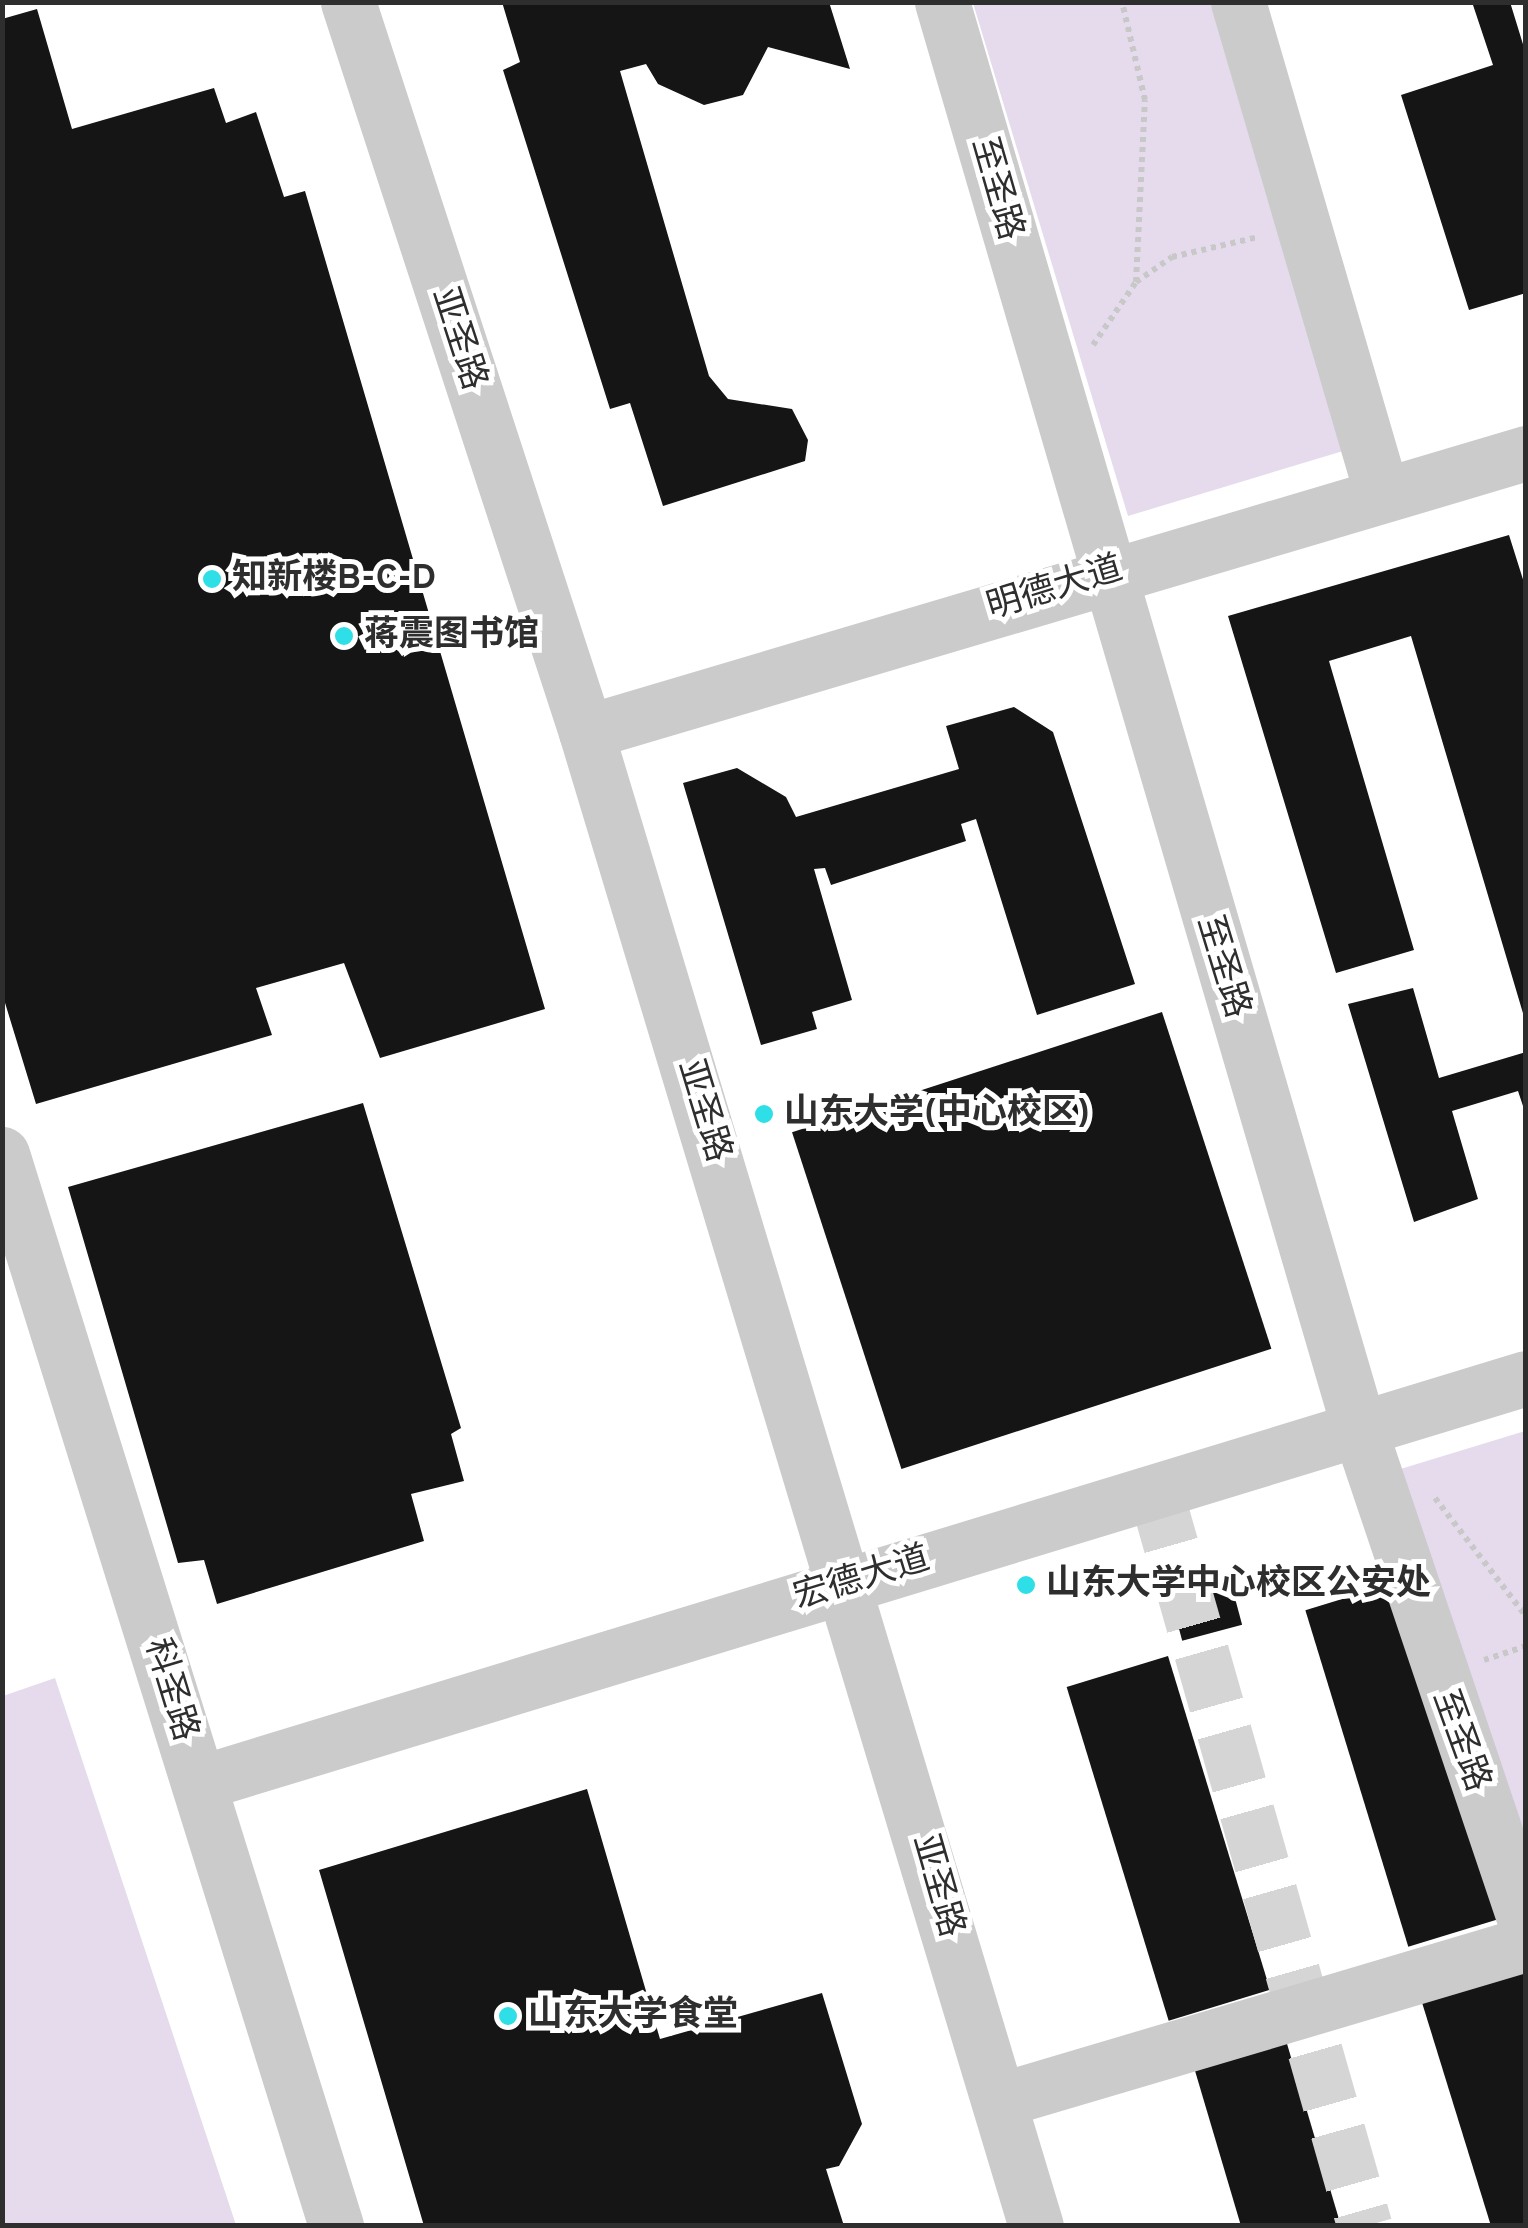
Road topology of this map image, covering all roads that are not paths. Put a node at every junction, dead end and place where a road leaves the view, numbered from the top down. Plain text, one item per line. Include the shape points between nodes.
1 (348, 2) edge
2 (942, 2) edge
3 (1238, 2) edge
4 (1526, 453) edge
5 (1381, 492) junction
6 (1106, 574) junction
7 (586, 732) junction
8 (2, 1154) edge
9 (1526, 1378) edge
10 (1360, 1428) junction
11 (848, 1582) junction
12 (199, 1783) junction
13 (1526, 1924) edge
14 (1526, 1944) edge
15 (1000, 2100) junction
16 (336, 2226) edge
17 (1036, 2226) edge

1 - 7 lane, 亚圣路
2 - 6 lane, 至圣路
3 - 5 lane
4 - 5 lane, 明德大道
5 - 6 lane, 明德大道
6 - 7 lane, 明德大道
6 - 10 lane, 至圣路
7 - 11 lane, 亚圣路
8 - 12 lane, 科圣路
9 - 10 lane, 宏德大道
10 - 11 lane, 宏德大道
10 - 13 lane, 至圣路
11 - 12 lane, 宏德大道
11 - 15 lane, 亚圣路
12 - 16 lane, 科圣路
14 - 15 lane
15 - 17 lane, 亚圣路

